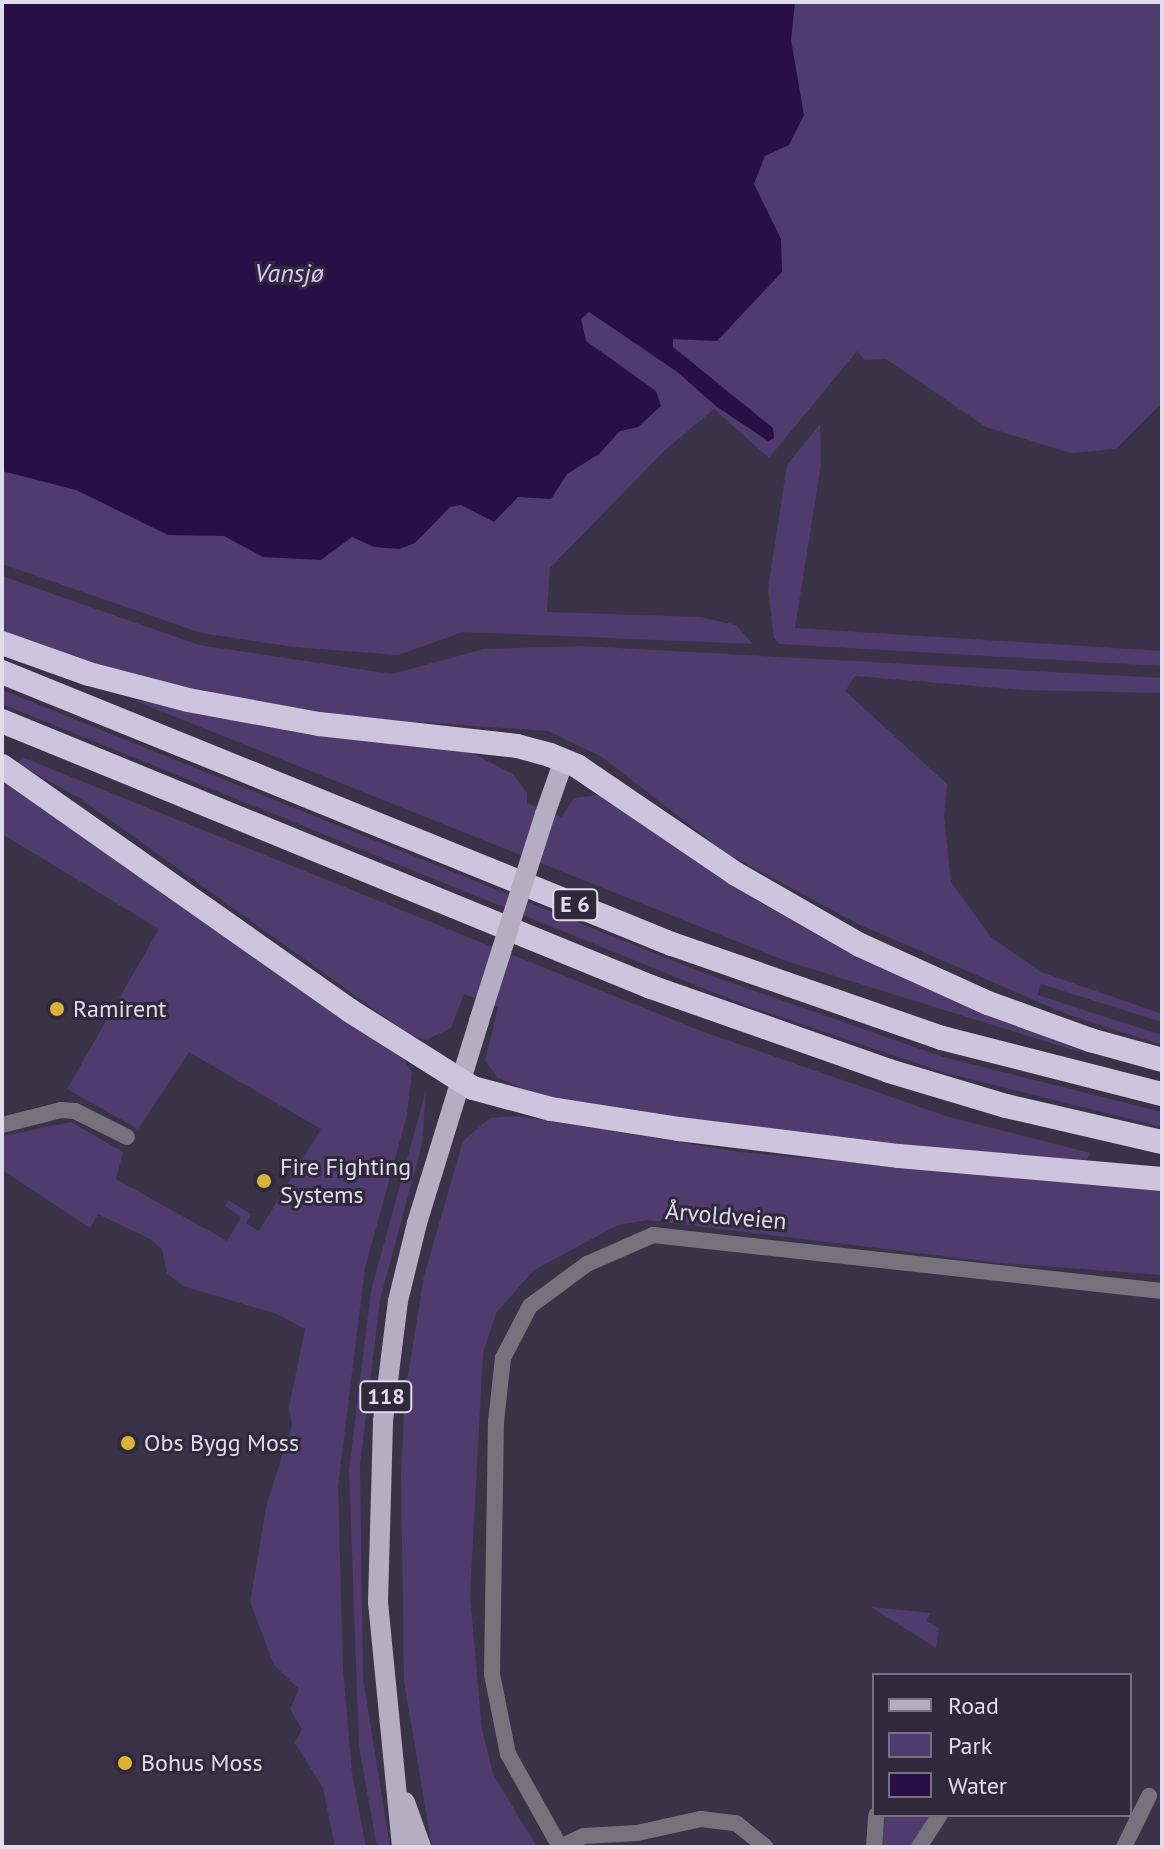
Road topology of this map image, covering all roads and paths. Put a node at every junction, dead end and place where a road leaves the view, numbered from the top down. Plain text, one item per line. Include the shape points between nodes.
1 (2, 643) edge
2 (2, 672) edge
3 (2, 721) edge
4 (564, 760) junction
5 (2, 766) edge
6 (1162, 1060) edge
7 (459, 1082) junction
8 (1162, 1094) edge
9 (2, 1125) edge
10 (127, 1137) dead end
11 (1162, 1142) edge
12 (1162, 1179) edge
13 (1162, 1291) edge
14 (398, 1783) junction
15 (1149, 1796) dead end
16 (876, 1817) edge
17 (939, 1817) edge
18 (637, 1833) junction
19 (402, 1847) edge
20 (421, 1847) edge
21 (560, 1847) edge
22 (625, 1847) edge
23 (766, 1847) edge
24 (874, 1847) edge
25 (919, 1847) edge
26 (1124, 1847) edge

1 - 4 highway via 89,674 188,700 319,724 517,746
2 - 8 highway, E 6 via 672,944 942,1038
3 - 11 highway, E 6 via 651,987 889,1071 1006,1106
4 - 6 highway via 736,874 860,945 988,1003
4 - 7 main road, 118, bridge
5 - 7 highway
7 - 12 highway via 551,1109 679,1129 899,1156
7 - 14 main road, 118 via 398,1301 383,1421 378,1602
9 - 10 street via 75,1111
13 - 21 street, Årvoldveien via 653,1235 587,1264 530,1306 503,1358 496,1422 492,1674 508,1754
14 - 19 main road, 118
14 - 20 main road, 118
15 - 26 street
16 - 24 street
17 - 25 street
18 - 21 street, Årvoldveien via 584,1836
18 - 22 street
18 - 23 street, Årvoldveien via 672,1823 720,1820 744,1827

